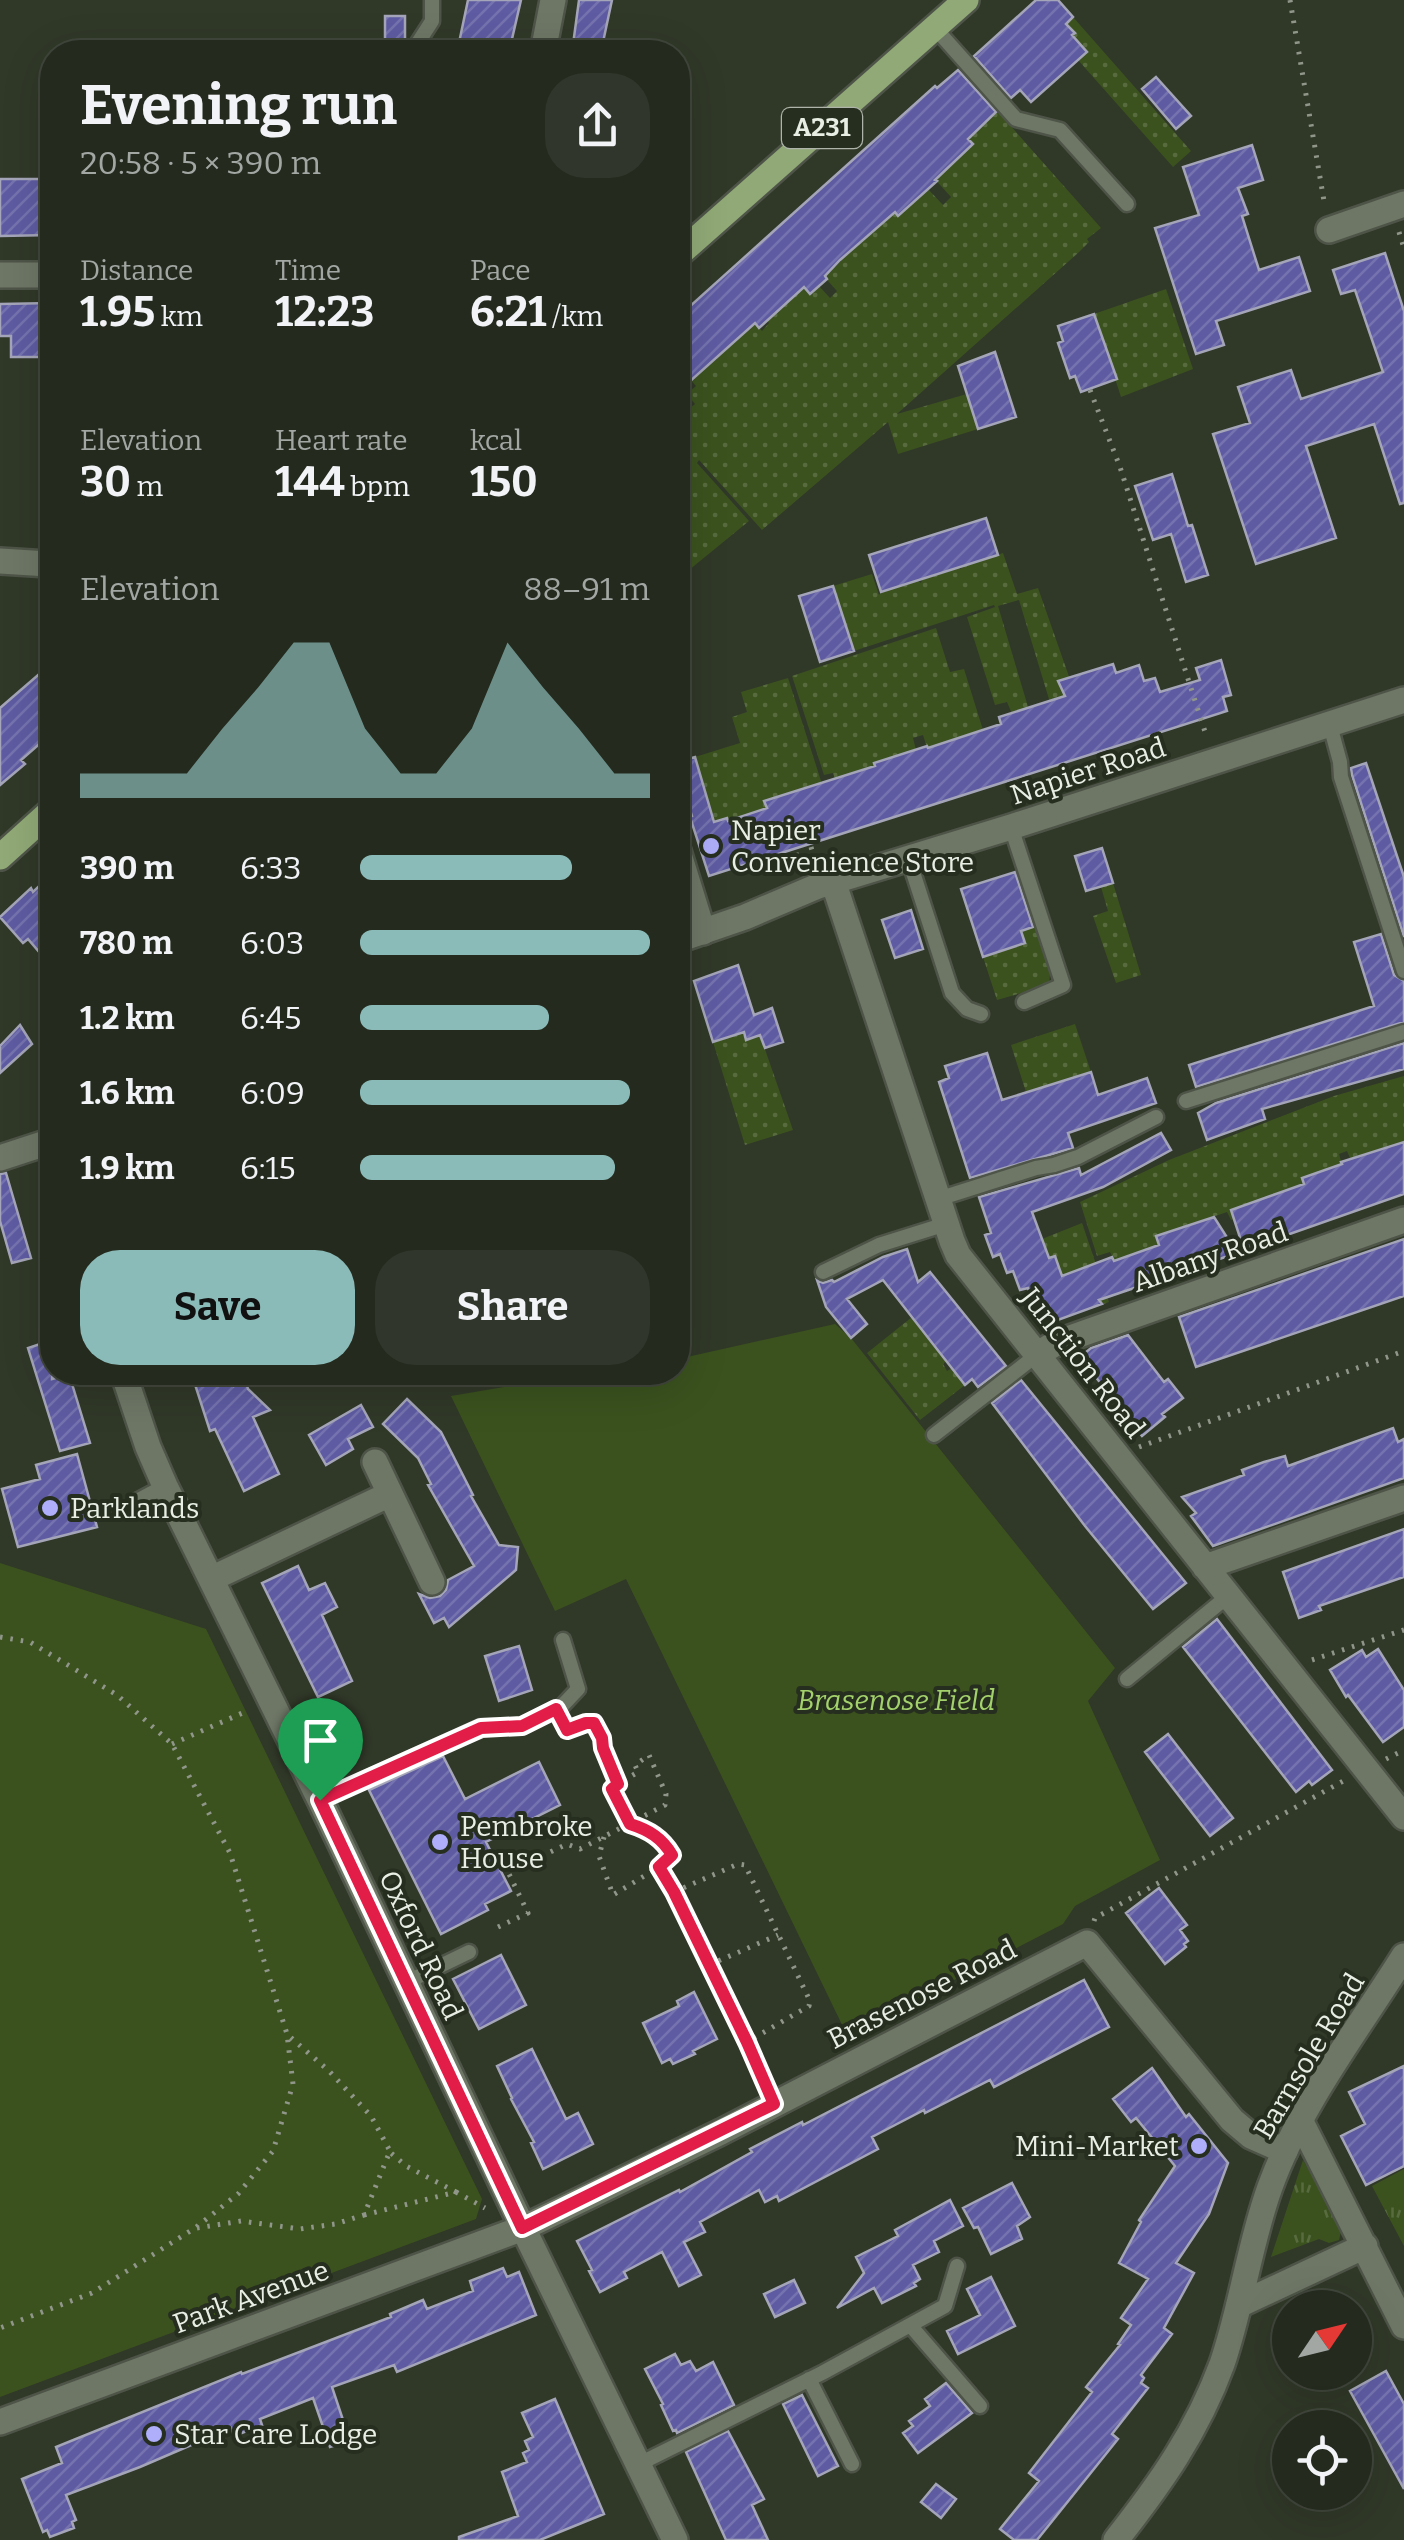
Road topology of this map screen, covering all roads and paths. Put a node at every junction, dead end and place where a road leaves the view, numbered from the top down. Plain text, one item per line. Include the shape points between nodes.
1 (432, 0) edge
2 (553, 0) edge
3 (966, 0) edge
4 (1290, 0) edge
5 (934, 28) junction
6 (420, 40) edge
7 (545, 40) edge
8 (1127, 204) dead end
9 (1404, 204) edge
10 (1329, 230) joint
11 (1404, 230) edge
12 (690, 245) edge
13 (1404, 248) edge
14 (0, 275) edge
15 (40, 275) edge
16 (1090, 390) dead end
17 (0, 561) edge
18 (40, 562) edge
19 (1404, 700) edge
20 (1330, 724) junction
21 (1209, 744) dead end
22 (40, 821) edge
23 (1011, 827) junction
24 (0, 857) edge
25 (909, 860) junction
26 (834, 881) junction
27 (690, 890) edge
28 (703, 932) junction
29 (690, 936) edge
30 (1404, 971) edge
31 (1024, 1002) dead end
32 (981, 1014) dead end
33 (1404, 1032) edge
34 (1186, 1100) dead end
35 (1156, 1118) dead end
36 (40, 1149) edge
37 (0, 1158) edge
38 (942, 1212) junction
39 (1404, 1220) edge
40 (823, 1272) dead end
41 (1404, 1351) edge
42 (1038, 1354) junction
43 (127, 1385) edge
44 (934, 1436) dead end
45 (1118, 1455) junction
46 (375, 1462) dead end
47 (166, 1486) junction
48 (390, 1494) junction
49 (1404, 1498) edge
50 (134, 1502) dead end
51 (1205, 1566) junction
52 (210, 1578) junction
53 (432, 1582) dead end
54 (1228, 1596) junction
55 (1404, 1630) edge
56 (0, 1636) edge
57 (562, 1640) dead end
58 (1287, 1668) junction
59 (1127, 1679) dead end
60 (270, 1700) junction
61 (556, 1709) junction
62 (172, 1744) junction
63 (1404, 1750) edge
64 (1365, 1768) junction
65 (618, 1784) junction
66 (320, 1800) junction
67 (1404, 1817) edge
68 (630, 1824) junction
69 (604, 1836) junction
70 (659, 1867) junction
71 (674, 1892) junction
72 (498, 1926) dead end
73 (778, 1935) junction
74 (1087, 1943) junction
75 (470, 1952) dead end
76 (1404, 1956) edge
77 (709, 1965) junction
78 (405, 1982) junction
79 (287, 2034) junction
80 (747, 2042) junction
81 (774, 2104) junction
82 (1300, 2120) junction
83 (1285, 2151) junction
84 (390, 2152) junction
85 (364, 2215) junction
86 (195, 2228) junction
87 (522, 2228) junction
88 (1364, 2246) junction
89 (957, 2266) dead end
90 (1240, 2305) junction
91 (910, 2324) junction
92 (1404, 2326) edge
93 (0, 2328) edge
94 (809, 2379) junction
95 (980, 2406) dead end
96 (0, 2422) edge
97 (639, 2464) junction
98 (852, 2464) dead end
99 (670, 2538) edge
100 (1116, 2540) edge

1 - 6 lane via 432,21
2 - 7 street
3 - 5 main road, A231
4 - 10 path
5 - 8 lane via 1016,119 1060,130
5 - 12 main road, A231
9 - 10 street
11 - 13 path via 1398,232
14 - 15 street
16 - 21 path
17 - 18 street
19 - 20 street, Napier Road
20 - 23 street, Napier Road
20 - 30 lane via 1340,777
22 - 24 main road
23 - 25 street, Napier Road
23 - 31 lane via 1062,985
25 - 26 street, Napier Road
25 - 32 lane via 952,993
26 - 28 street, Napier Road
26 - 38 street, Junction Road
27 - 28 street
28 - 29 street, Napier Road
33 - 34 lane
35 - 38 lane
36 - 37 street
38 - 40 lane
38 - 42 street, Junction Road via 958,1254
39 - 42 street, Albany Road
41 - 45 path
42 - 44 lane
42 - 45 street, Junction Road
43 - 47 street, Oxford Road
45 - 51 street, Junction Road
46 - 48 street
47 - 50 lane
47 - 52 street, Oxford Road
48 - 52 street
48 - 53 street
49 - 51 street
51 - 54 street, Junction Road
52 - 60 street, Oxford Road
54 - 58 street, Junction Road
54 - 59 lane
55 - 58 path
56 - 62 path via 30,1642 117,1695
57 - 61 lane via 578,1689
58 - 64 street, Junction Road
60 - 62 path
60 - 66 street, Oxford Road
61 - 65 path via 567,1730 594,1723
61 - 66 lane via 522,1726 481,1728
62 - 79 path via 230,1853
63 - 64 path
64 - 67 street, Junction Road
64 - 74 path via 1095,1918
65 - 68 path via 612,1789
65 - 68 path via 649,1756 666,1794 665,1806
66 - 78 street, Oxford Road
68 - 69 path
68 - 70 path via 665,1844 672,1855
69 - 70 path via 599,1856 613,1895
69 - 72 path via 580,1848 567,1844 508,1872 528,1912
70 - 71 path
71 - 73 path via 745,1866
71 - 77 path
73 - 77 path
73 - 80 path via 810,2006
74 - 81 street, Brasenose Road
74 - 83 street via 1232,2120
75 - 78 lane
76 - 82 street, Barnsole Road
77 - 80 path
78 - 87 street, Oxford Road
79 - 84 path via 371,2116
79 - 86 path via 293,2084 273,2151 242,2190
80 - 81 path
81 - 87 street, Brasenose Road
82 - 83 street, Barnsole Road
82 - 88 street
83 - 90 street, Barnsole Road via 1250,2251
84 - 85 path
84 - 85 path via 456,2192
85 - 86 path via 300,2230 241,2220
86 - 93 path via 92,2293
87 - 96 street, Park Avenue
87 - 97 street, Oxford Road
88 - 90 street
88 - 92 street
89 - 91 lane via 945,2306
90 - 100 street, Barnsole Road via 1182,2451
91 - 94 lane
91 - 95 lane
94 - 97 lane
94 - 98 lane
97 - 99 street, Oxford Road

